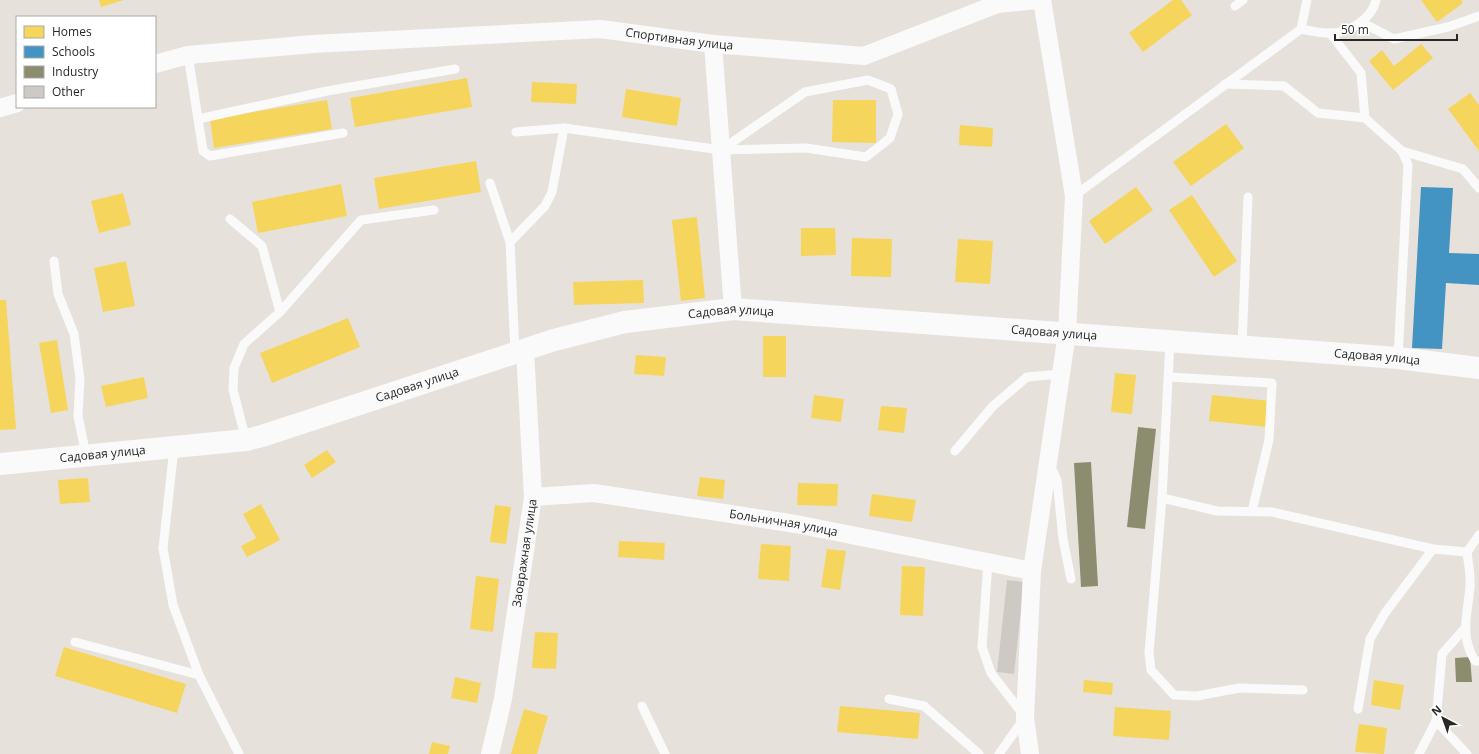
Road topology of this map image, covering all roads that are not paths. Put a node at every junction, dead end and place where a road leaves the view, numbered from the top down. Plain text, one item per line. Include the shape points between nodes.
1 (1037, 0) edge
2 (1042, 0) edge
3 (1243, 0) edge
4 (1307, 0) edge
5 (1376, 0) edge
6 (1235, 6) dead end
7 (1479, 16) edge
8 (1361, 22) junction
9 (1301, 29) junction
10 (1330, 33) junction
11 (713, 44) junction
12 (188, 54) junction
13 (156, 64) edge
14 (455, 69) dead end
15 (1226, 84) junction
16 (16, 103) edge
17 (0, 108) edge
18 (198, 118) junction
19 (1365, 118) junction
20 (564, 128) junction
21 (343, 132) dead end
22 (516, 132) dead end
23 (721, 150) junction
24 (1402, 151) junction
25 (490, 183) dead end
26 (1479, 188) edge
27 (1074, 196) junction
28 (1248, 197) dead end
29 (434, 210) dead end
30 (230, 219) dead end
31 (510, 242) junction
32 (54, 261) dead end
33 (733, 308) junction
34 (280, 312) junction
35 (1067, 333) junction
36 (1170, 341) junction
37 (1242, 347) junction
38 (520, 352) junction
39 (1398, 358) junction
40 (1479, 368) edge
41 (1062, 374) junction
42 (1169, 377) junction
43 (246, 440) junction
44 (174, 448) junction
45 (955, 451) dead end
46 (86, 455) junction
47 (0, 464) edge
48 (1048, 467) junction
49 (533, 497) junction
50 (1162, 498) junction
51 (1252, 511) junction
52 (1479, 535) edge
53 (1433, 548) junction
54 (1467, 552) junction
55 (988, 562) junction
56 (1032, 571) junction
57 (1070, 579) dead end
58 (1465, 628) junction
59 (75, 642) dead end
60 (1479, 661) edge
61 (199, 675) junction
62 (1303, 690) dead end
63 (889, 699) dead end
64 (642, 706) dead end
65 (1358, 709) dead end
66 (1025, 717) junction
67 (1436, 721) junction
68 (239, 754) edge
69 (490, 754) edge
70 (665, 754) edge
71 (979, 754) edge
72 (1000, 754) edge
73 (1030, 754) edge
74 (1419, 754) edge
75 (1467, 754) edge

1 - 11 street, Спортивная улица via 997,4 864,56
2 - 27 street
3 - 6 lane
4 - 9 lane
5 - 8 lane via 1374,8
7 - 8 lane via 1448,28 1394,39
8 - 10 lane via 1344,31
9 - 10 lane
9 - 15 lane
10 - 19 lane via 1361,73
11 - 12 street, Спортивная улица via 600,29 313,44
11 - 23 street
12 - 13 street, Спортивная улица
12 - 18 lane
14 - 18 lane via 328,91
15 - 19 lane via 1284,86 1318,112
15 - 27 lane
16 - 17 street
18 - 21 lane via 203,151 210,156
19 - 24 lane
20 - 22 lane
20 - 23 lane
20 - 31 lane via 552,192 545,206
23 - 23 lane via 806,148 866,157 890,138 898,114 891,89 868,80 805,92
23 - 33 street
24 - 26 lane via 1463,169
24 - 39 lane via 1408,165
25 - 31 lane
27 - 35 street
28 - 37 lane
29 - 34 lane via 361,220
30 - 34 lane via 262,246
31 - 38 lane
32 - 46 lane via 58,294 74,334 80,379 78,416
33 - 35 street, Садовая улица
33 - 38 street, Садовая улица via 625,322 554,340
34 - 43 lane via 244,344 234,368 233,390
35 - 36 street, Садовая улица
35 - 41 street
36 - 37 street, Садовая улица
36 - 42 lane
37 - 39 street, Садовая улица
38 - 43 street, Садовая улица
38 - 49 street, Заовражная улица
39 - 40 street, Садовая улица
41 - 45 lane via 1027,377 993,406
41 - 48 street
42 - 50 lane
42 - 51 lane via 1272,383 1269,440
43 - 44 street, Садовая улица
44 - 46 street, Садовая улица
44 - 61 lane via 163,548 173,605
46 - 47 street, Садовая улица
48 - 56 street
48 - 57 lane via 1057,480
49 - 55 street, Больничная улица via 602,494 796,524
49 - 69 street, Заовражная улица via 503,699
50 - 51 lane via 1217,511
50 - 62 lane via 1149,653 1150,670 1174,695 1197,696 1239,688
51 - 53 lane via 1272,512
52 - 54 lane
53 - 54 lane
53 - 65 lane via 1384,613 1370,639
54 - 58 lane via 1470,584
55 - 56 street, Больничная улица
55 - 66 lane via 982,648 991,674
56 - 66 street
58 - 60 lane via 1469,650 1475,661
58 - 67 lane via 1442,654
59 - 61 lane
61 - 68 lane
63 - 71 lane via 924,706
64 - 70 lane
66 - 72 lane
66 - 73 street
67 - 74 lane
67 - 75 lane

